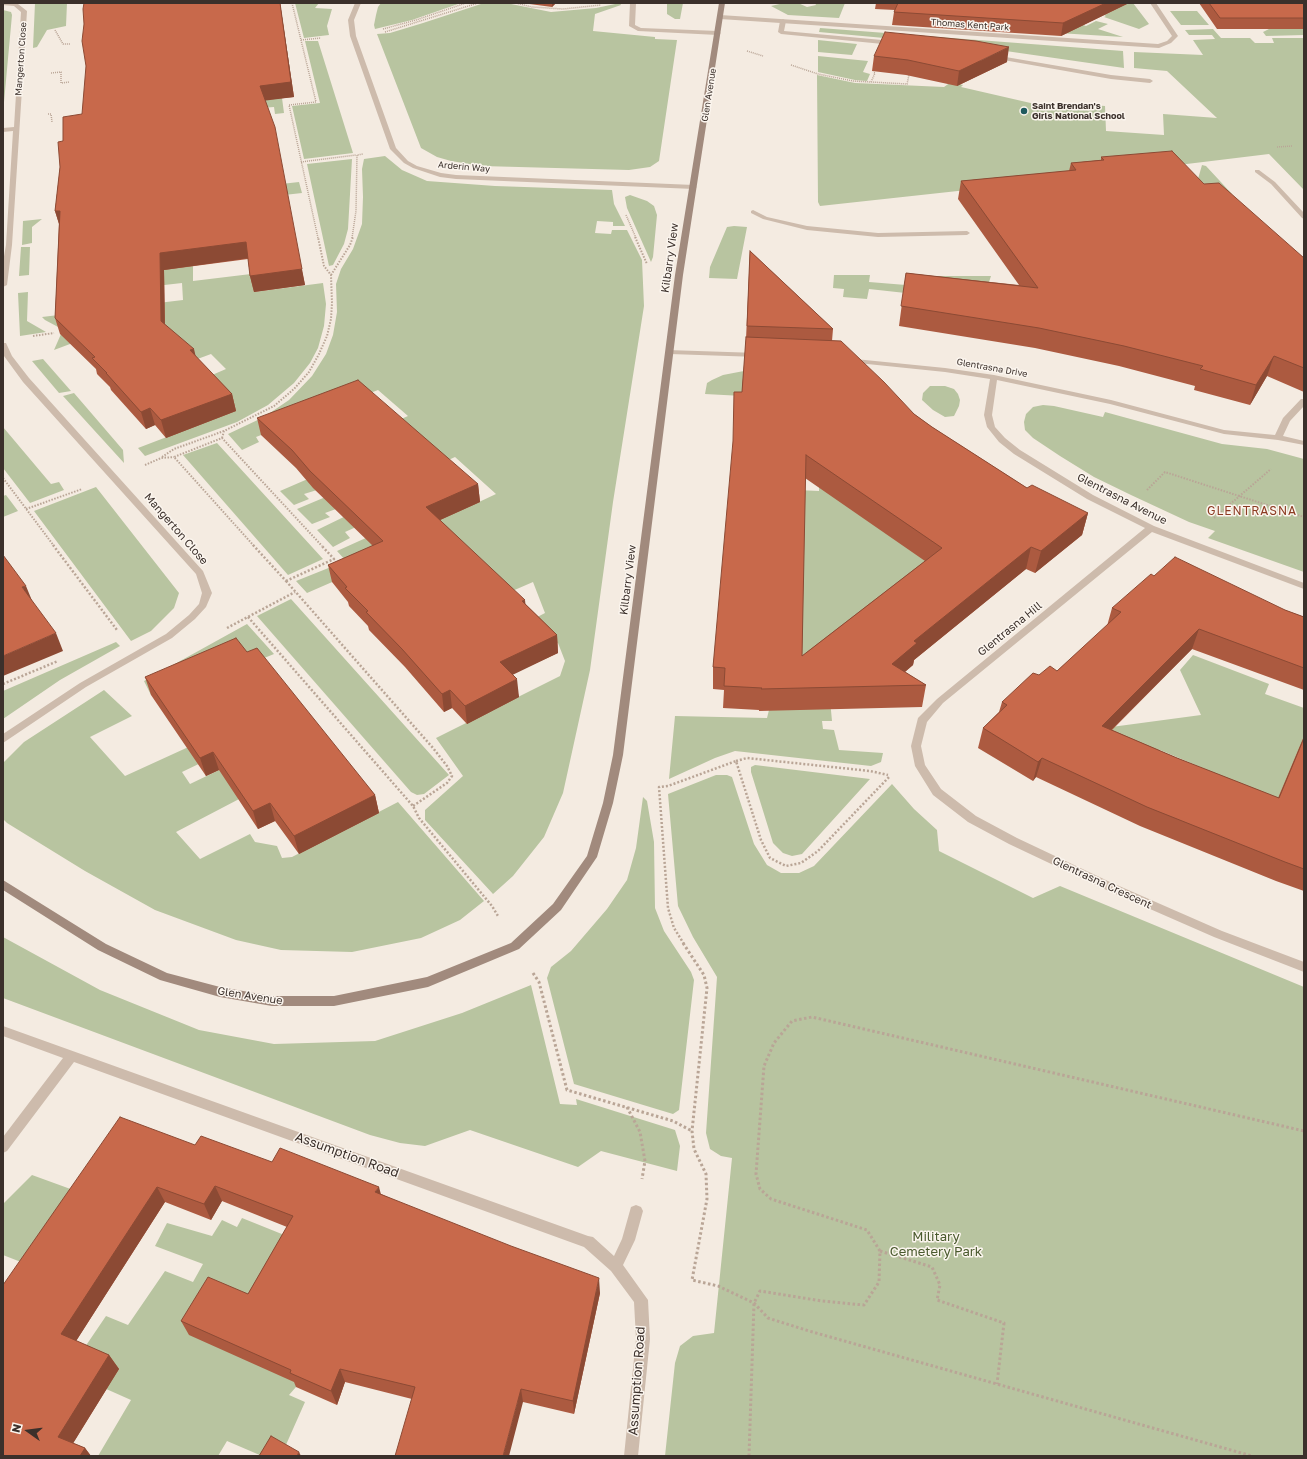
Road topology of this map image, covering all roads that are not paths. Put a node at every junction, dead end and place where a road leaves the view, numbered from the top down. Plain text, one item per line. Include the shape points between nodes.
1 (3, 3) edge
2 (358, 3) edge
3 (633, 3) edge
4 (722, 3) edge
5 (1153, 3) edge
6 (720, 17) junction
7 (783, 21) junction
8 (718, 33) junction
9 (903, 44) edge
10 (988, 56) edge
11 (1150, 81) dead end
12 (16, 129) junction
13 (3, 130) edge
14 (1257, 171) dead end
15 (694, 187) junction
16 (753, 212) dead end
17 (1304, 217) edge
18 (967, 233) dead end
19 (3, 285) edge
20 (3, 345) edge
21 (670, 352) junction
22 (763, 356) edge
23 (840, 359) edge
24 (994, 377) junction
25 (1304, 401) edge
26 (1278, 438) junction
27 (1304, 443) edge
28 (1151, 528) junction
29 (1304, 586) edge
30 (3, 739) edge
31 (920, 766) joint
32 (3, 884) edge
33 (515, 946) joint
34 (1304, 967) edge
35 (3, 1031) edge
36 (71, 1056) junction
37 (3, 1147) edge
38 (636, 1211) road end
39 (616, 1266) junction
40 (631, 1456) edge

1 - 12 street, Mangerton Close via 24,11
2 - 15 street, Arderin Way via 351,20 353,36 393,149 410,164 440,175 456,177
3 - 8 street via 632,26 640,30
4 - 6 street, Glen Avenue
5 - 7 street, Thomas Kent Park via 1175,36 1160,46
6 - 7 street, Thomas Kent Park
6 - 8 street, Glen Avenue
7 - 9 street via 781,32
8 - 15 street, Glen Avenue
10 - 11 street via 1096,75
12 - 13 street
12 - 19 street, Mangerton Close via 10,245
14 - 17 street
15 - 21 street, Kilbarry View via 679,276
16 - 18 street via 766,218 808,228 870,234
20 - 30 street, Mangerton Close via 26,380 200,573 207,593 203,605 170,636 83,685
21 - 22 street
21 - 33 street, Kilbarry View via 618,755 608,803 592,857 557,906
23 - 24 street, Glentrasna Drive
24 - 26 street, Glentrasna Drive via 1111,402 1224,432
24 - 28 street, Glentrasna Avenue via 988,415 991,427 1002,440 1090,497
25 - 26 street via 1286,420
26 - 27 street, Glentrasna Drive
28 - 29 street, Glentrasna Avenue
28 - 31 street, Glentrasna Hill via 940,701 922,721 916,746
31 - 34 street, Glentrasna Crescent via 938,792 972,819 1013,841 1106,886 1218,934
32 - 33 street, Glen Avenue via 102,947 164,977 220,992 272,1001 334,1002 428,982
35 - 36 street, Assumption Road
36 - 37 street
36 - 39 street, Assumption Road via 588,1242
38 - 39 street via 628,1240
39 - 40 street, Assumption Road via 641,1300 643,1339

